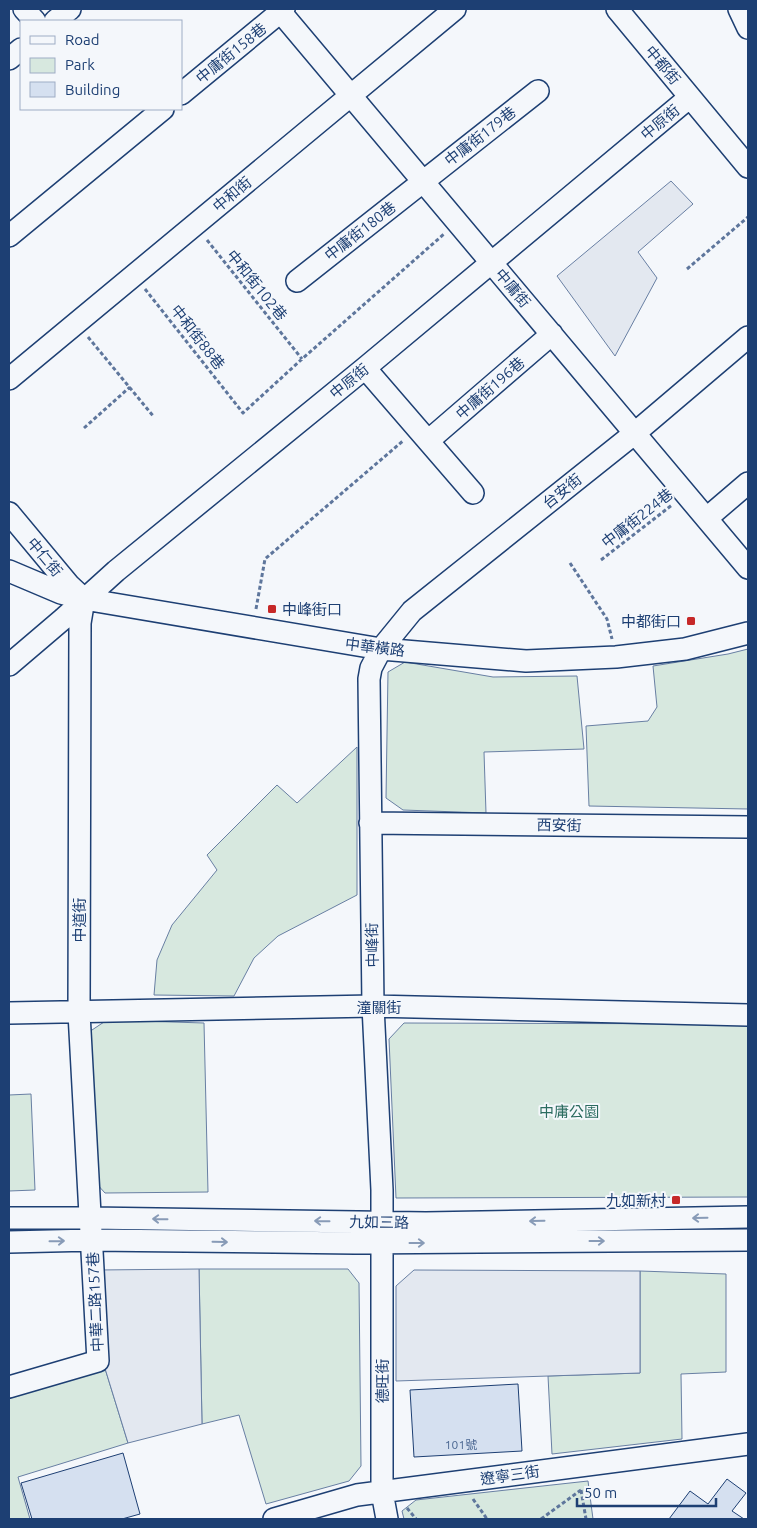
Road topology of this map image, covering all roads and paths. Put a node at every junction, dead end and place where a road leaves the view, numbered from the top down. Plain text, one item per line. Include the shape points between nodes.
1 (24, 9) edge
2 (70, 9) edge
3 (455, 9) edge
4 (617, 9) edge
5 (281, 10) edge
6 (34, 20) edge
7 (56, 20) edge
8 (20, 50) edge
9 (9, 59) edge
10 (538, 91) dead end
11 (182, 93) edge
12 (351, 96) junction
13 (690, 97) junction
14 (162, 110) edge
15 (748, 167) edge
16 (423, 182) junction
17 (748, 217) edge
18 (457, 222) junction
19 (194, 225) junction
20 (9, 236) edge
21 (491, 262) junction
22 (687, 269) dead end
23 (134, 275) junction
24 (297, 281) dead end
25 (77, 323) junction
26 (552, 334) junction
27 (748, 337) edge
28 (302, 359) junction
29 (365, 368) junction
30 (9, 379) edge
31 (130, 387) junction
32 (154, 417) dead end
33 (84, 428) dead end
34 (635, 433) junction
35 (423, 435) junction
36 (748, 483) edge
37 (473, 493) dead end
38 (686, 494) junction
39 (9, 513) edge
40 (707, 518) junction
41 (601, 560) dead end
42 (570, 563) dead end
43 (748, 568) edge
44 (9, 571) edge
45 (84, 599) junction
46 (253, 628) junction
47 (748, 633) edge
48 (381, 649) junction
49 (616, 657) junction
50 (9, 665) edge
51 (370, 823) junction
52 (748, 827) edge
53 (373, 1006) junction
54 (9, 1013) edge
55 (79, 1013) junction
56 (748, 1015) edge
57 (748, 1217) edge
58 (9, 1218) edge
59 (90, 1218) junction
60 (382, 1222) junction
61 (92, 1240) junction
62 (748, 1240) edge
63 (9, 1242) edge
64 (382, 1243) junction
65 (9, 1387) edge
66 (748, 1444) edge
67 (581, 1485) dead end
68 (581, 1490) junction
69 (382, 1492) junction
70 (468, 1493) dead end
71 (403, 1503) dead end
72 (274, 1519) edge
73 (387, 1519) edge
74 (416, 1519) edge
75 (487, 1519) edge
76 (541, 1519) edge
77 (586, 1519) edge

1 - 6 street
2 - 7 street
3 - 12 street, 中和街
4 - 13 street, 中都街
5 - 11 street, 中庸街158巷
5 - 12 street, 中庸街
8 - 9 street
10 - 16 street, 中庸街179巷
12 - 16 street, 中庸街
12 - 19 street, 中和街
13 - 15 street, 中都街
13 - 21 street, 中原街
14 - 20 street
16 - 18 street, 中庸街
16 - 24 street, 中庸街180巷
17 - 22 path
18 - 21 street, 中庸街
18 - 28 path
19 - 23 street, 中和街
19 - 28 path, 中和街102巷
21 - 26 street, 中庸街
21 - 29 street, 中原街
23 - 25 street, 中和街
23 - 28 path, 中和街88巷 via 243,413
25 - 30 street, 中和街
25 - 31 path
26 - 34 street, 中庸街
26 - 35 street, 中庸街196巷
27 - 34 street, 台安街
29 - 35 street
29 - 45 street, 中原街
31 - 32 path
31 - 33 path
34 - 38 street, 中庸街
34 - 48 street, 台安街 via 412,611
35 - 37 street
35 - 46 path via 265,559
36 - 40 street
38 - 40 street, 中庸街
38 - 41 path, 中庸街224巷
39 - 45 street, 中仁街
40 - 43 street, 中庸街
42 - 49 path via 607,620
44 - 45 street, 中華橫路
45 - 46 street, 中華橫路
45 - 50 street, 中原街
45 - 55 street, 中道街 via 80,623
46 - 48 street, 中華橫路
47 - 49 street, 中華橫路 via 685,649
48 - 49 street, 中華橫路 via 526,661
48 - 51 street, 中峰街 via 371,668 370,679
51 - 52 street, 西安街
51 - 53 street, 中峰街
53 - 55 street, 潼關街
53 - 56 street, 潼關街
53 - 60 street, 中峰街
54 - 55 street, 潼關街
55 - 59 street, 中道街
57 -> 60 street, 九如三路
58 - 59 street, 九如三路
60 -> 59 street, 九如三路
59 - 61 street, 中道街
60 - 64 street, 中峰街
63 -> 61 street, 九如三路
61 -> 64 street, 九如三路
61 - 65 street, 中華二路157巷 via 98,1361
64 -> 62 street, 九如三路
64 - 69 street, 德旺街
66 - 69 street, 遼寧三街
67 - 68 path
68 - 76 path
68 - 77 path
69 - 72 street, 遼寧三街 via 357,1495
69 - 73 street, 德旺街
70 - 75 path
71 - 74 path

